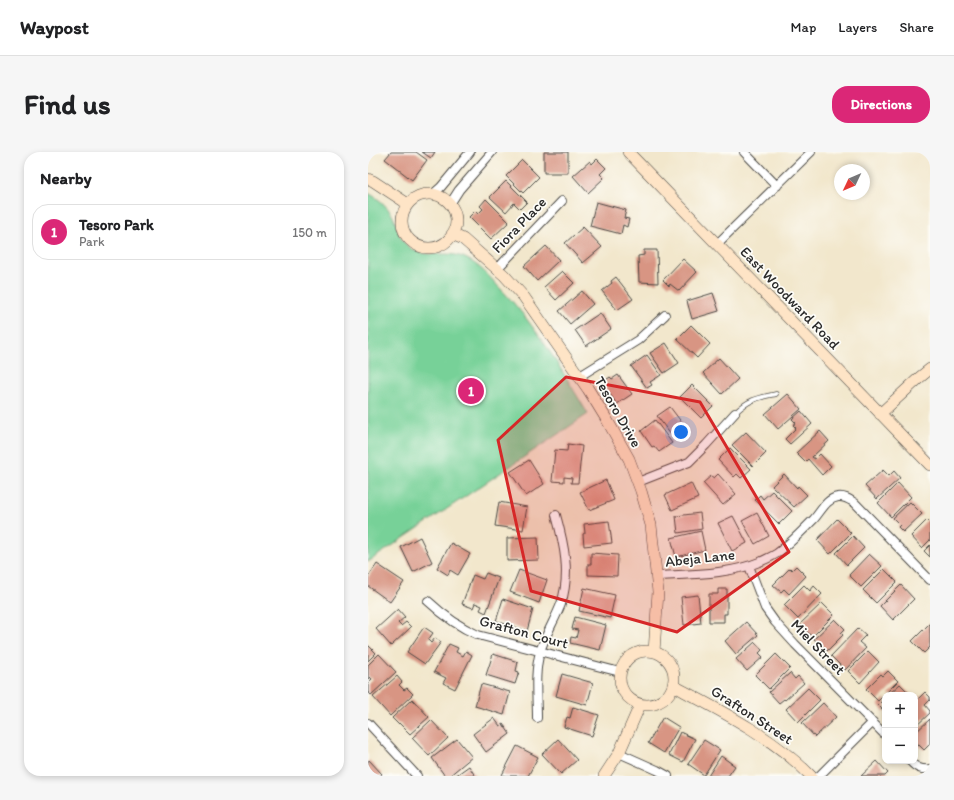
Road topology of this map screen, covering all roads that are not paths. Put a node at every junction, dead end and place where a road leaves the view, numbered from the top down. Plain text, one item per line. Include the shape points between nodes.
1 (470, 152) edge
2 (492, 152) edge
3 (628, 152) edge
4 (744, 152) edge
5 (811, 152) edge
6 (368, 179) edge
7 (777, 186) junction
8 (433, 194) junction
9 (562, 201) dead end
10 (408, 204) junction
11 (450, 204) junction
12 (452, 234) junction
13 (717, 244) junction
14 (497, 269) junction
15 (665, 315) dead end
16 (930, 365) edge
17 (930, 369) edge
18 (580, 376) junction
19 (919, 378) junction
20 (776, 394) dead end
21 (736, 413) joint
22 (880, 414) junction
23 (930, 465) edge
24 (638, 482) junction
25 (556, 514) dead end
26 (749, 566) junction
27 (656, 576) junction
28 (930, 580) edge
29 (428, 601) dead end
30 (540, 651) junction
31 (654, 652) junction
32 (620, 672) junction
33 (674, 686) junction
34 (640, 705) junction
35 (536, 718) dead end
36 (873, 722) junction
37 (368, 723) edge
38 (882, 732) edge
39 (619, 753) junction
40 (913, 764) edge
41 (930, 769) edge
42 (417, 776) edge
43 (604, 776) edge
44 (668, 776) edge
45 (811, 776) edge
46 (819, 776) edge

1 - 8 street
2 - 11 street
3 - 13 street, East Woodward Road
4 - 7 street
5 - 7 street
6 - 10 street
7 - 13 street
8 - 10 street via 419,196
8 - 11 street
9 - 14 street, Fiora Place
10 - 12 street via 402,220 403,229 414,243 431,248 447,241
11 - 12 street via 456,219
12 - 14 street, Tesoro Drive via 464,239
13 - 22 street, East Woodward Road
14 - 18 street, Tesoro Drive via 524,297
15 - 18 street via 638,340
16 - 19 street
17 - 19 street
18 - 24 street, Tesoro Drive via 608,420
19 - 22 street
20 - 21 lane via 752,400
21 - 24 street via 689,462
22 - 23 street, East Woodward Road
24 - 27 street, Tesoro Drive via 651,525
25 - 30 street via 564,545 566,580 561,604
26 - 27 street, Abeja Lane via 721,572
26 - 28 street, Abeja Lane via 774,555 816,517 821,508 840,497 855,503
26 - 36 street, Miel Street via 764,608 775,622
27 - 31 street, Tesoro Drive via 658,592
29 - 30 street, Grafton Court via 449,619 472,633
30 - 32 street, Grafton Court
30 - 35 street via 537,667
31 - 32 street via 644,651 633,655 625,661
31 - 33 street via 671,665
32 - 34 street via 623,692 631,701
33 - 34 street via 661,702 650,706
33 - 45 street, Grafton Street via 756,732
34 - 39 street
36 - 38 street, Miel Street
36 - 46 street
37 - 42 street
39 - 43 street
39 - 44 street
40 - 41 street via 922,770

